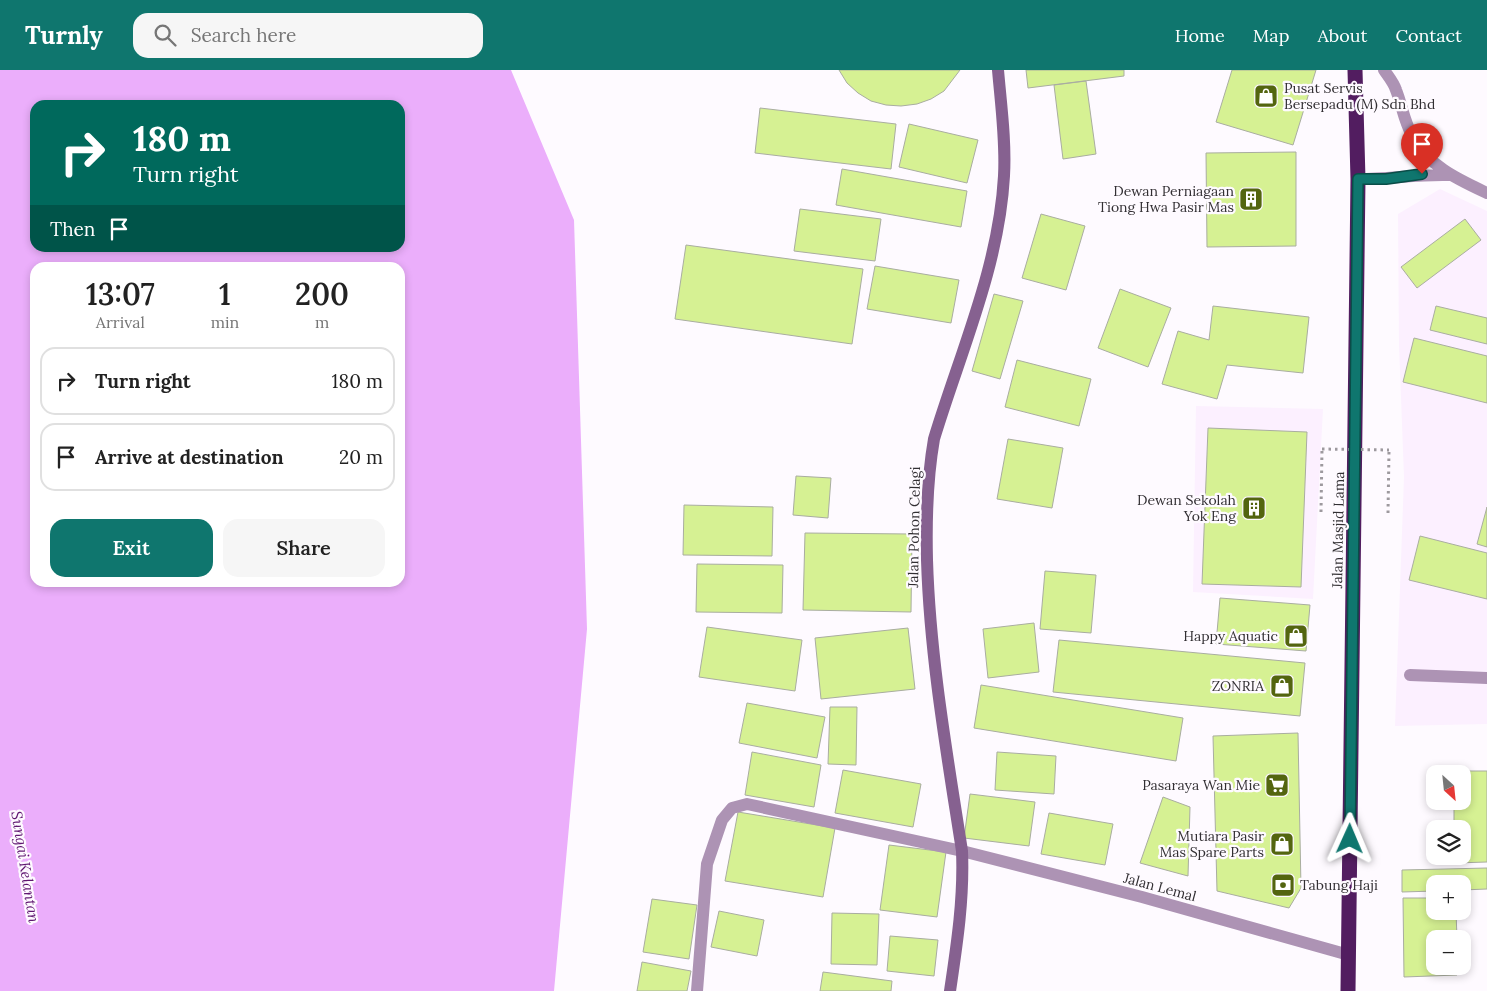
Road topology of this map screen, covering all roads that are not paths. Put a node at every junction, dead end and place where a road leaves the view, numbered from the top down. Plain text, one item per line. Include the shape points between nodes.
1 (998, 70) edge
2 (1355, 70) edge
3 (1384, 70) edge
4 (1450, 175) junction
5 (1358, 179) junction
6 (1487, 194) edge
7 (1410, 675) dead end
8 (1487, 678) edge
9 (962, 851) junction
10 (1349, 955) junction
11 (697, 991) edge
12 (950, 991) edge
13 (1348, 991) edge

1 - 9 street, Jalan Pohon Celagi via 1005,153 998,227 987,277 934,439 927,500 933,652
2 - 5 highway, Jalan Masjid Lama
3 - 4 street via 1396,89 1411,134 1434,164
4 - 5 street
4 - 6 street
5 - 10 highway, Jalan Masjid Lama
7 - 8 street
9 - 10 street, Jalan Lemal
9 - 11 street, Jalan Lemal via 747,804 732,808 722,820 707,864
9 - 12 street, Jalan Pohon Celagi via 962,910
10 - 13 highway, Jalan Masjid Lama

